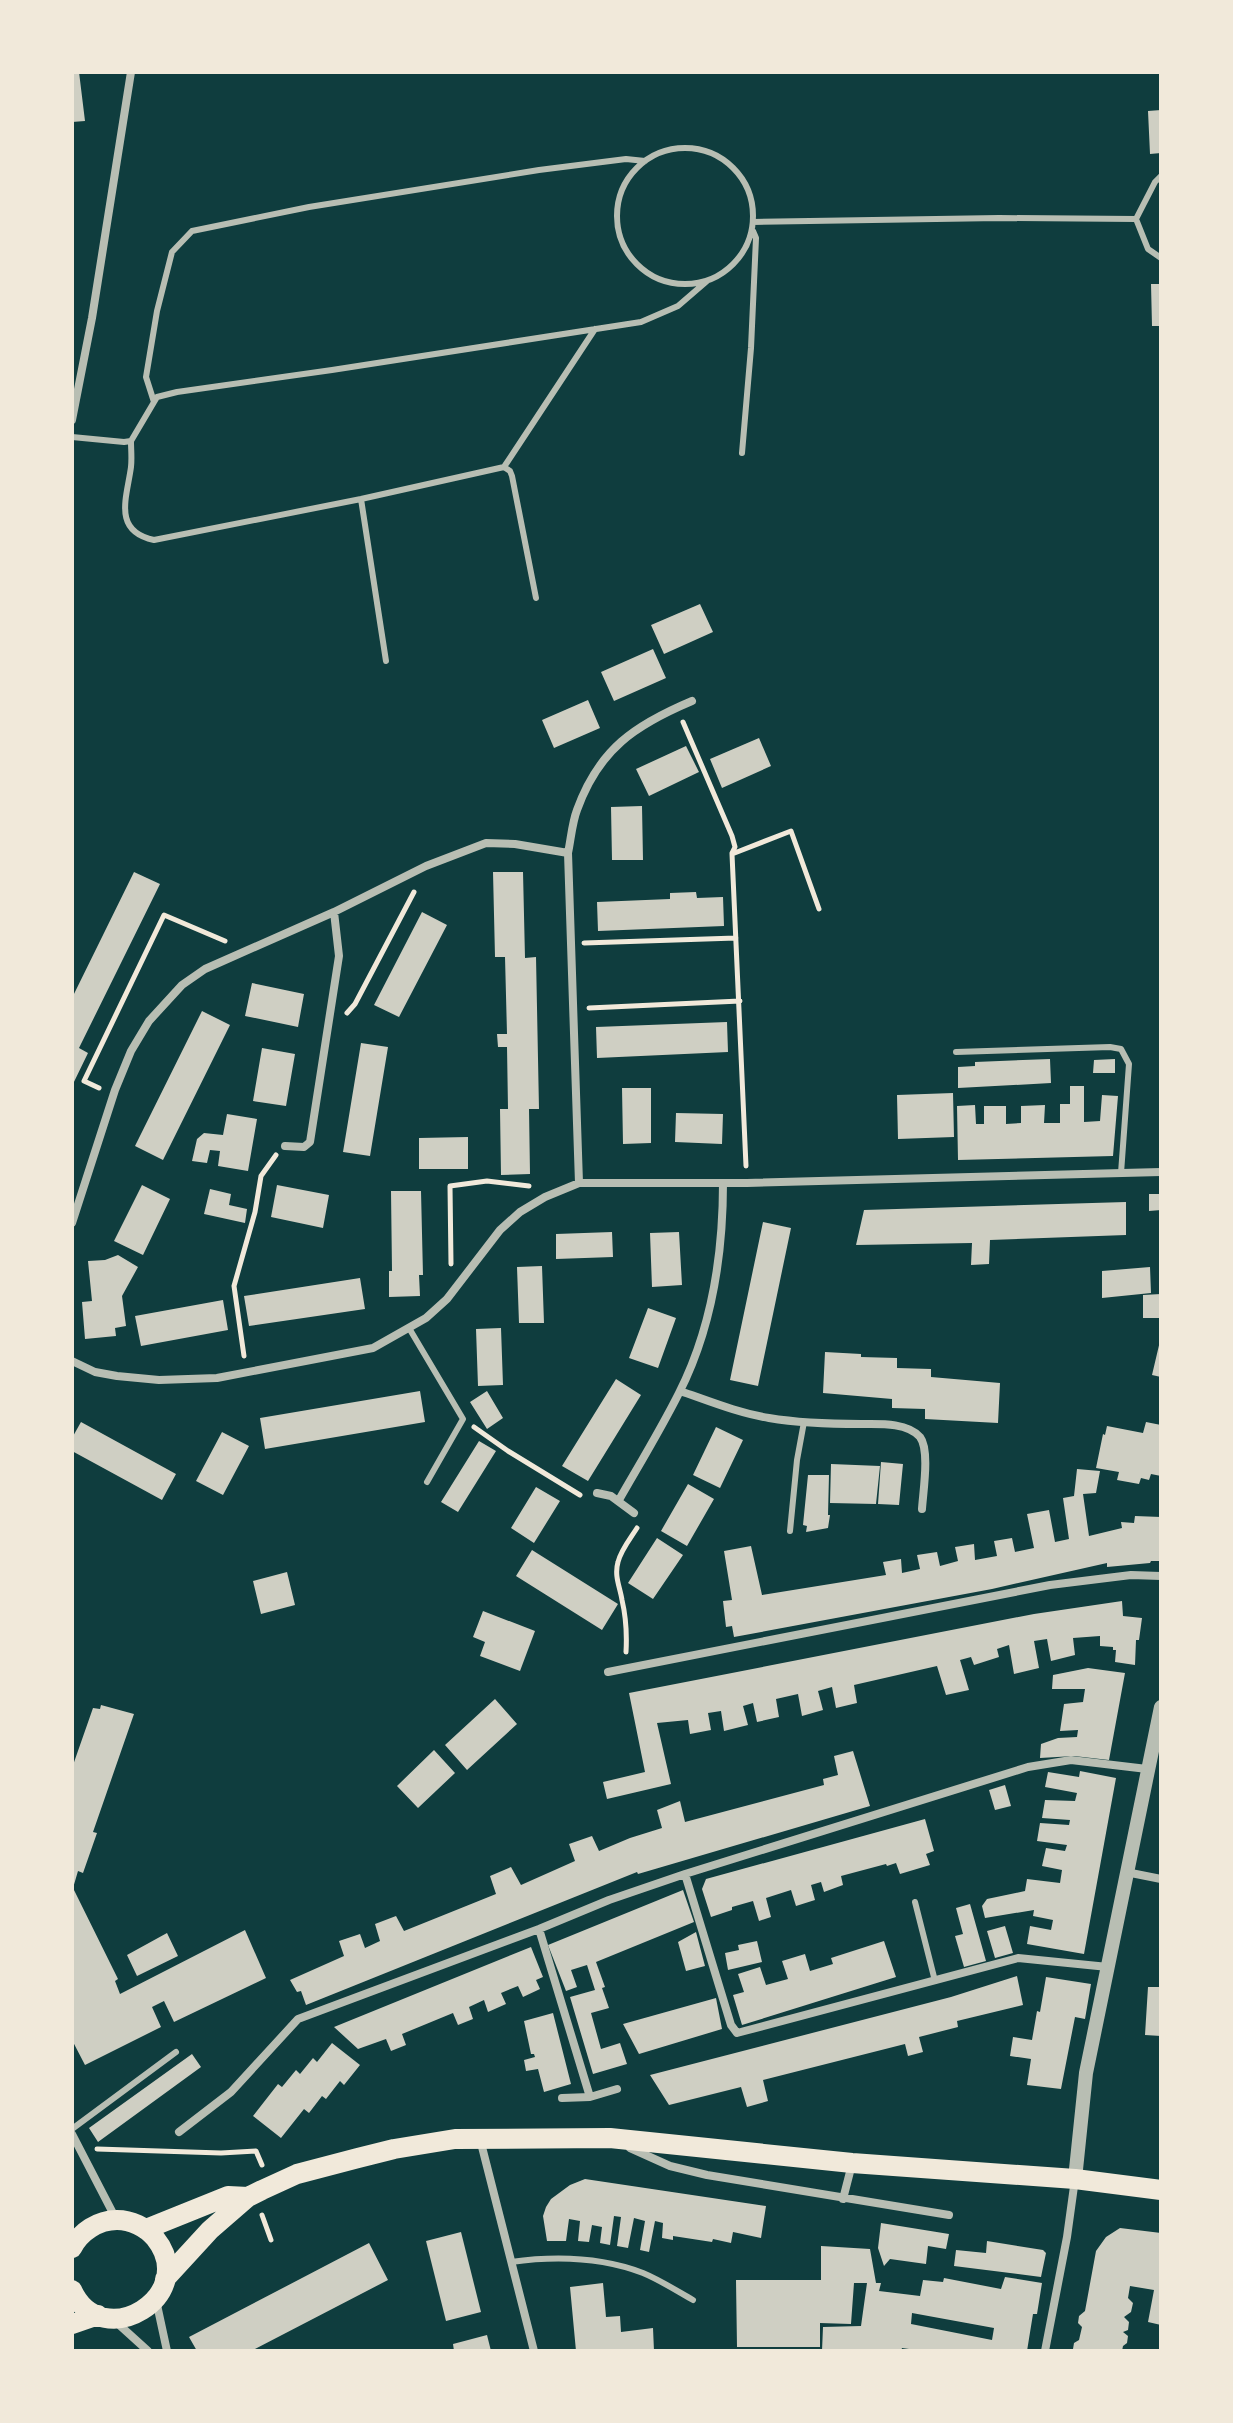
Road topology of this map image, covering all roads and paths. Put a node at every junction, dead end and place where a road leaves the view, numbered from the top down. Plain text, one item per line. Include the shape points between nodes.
1 (131, 72) edge
2 (645, 161) junction
3 (1161, 176) edge
4 (1136, 219) junction
5 (753, 222) junction
6 (753, 231) junction
7 (1161, 258) edge
8 (707, 281) junction
9 (595, 329) junction
10 (154, 402) junction
11 (72, 420) edge
12 (72, 437) edge
13 (131, 441) junction
14 (742, 453) dead end
15 (504, 467) junction
16 (361, 499) junction
17 (536, 598) dead end
18 (386, 661) dead end
19 (692, 701) dead end
20 (676, 707) junction
21 (568, 853) junction
22 (732, 854) junction
23 (426, 866) junction
24 (819, 909) dead end
25 (334, 912) junction
26 (736, 938) junction
27 (571, 943) junction
28 (248, 950) junction
29 (740, 1001) junction
30 (572, 1007) junction
31 (329, 1035) junction
32 (956, 1052) dead end
33 (114, 1096) junction
34 (285, 1146) joint
35 (1161, 1172) edge
36 (1121, 1173) junction
37 (579, 1183) junction
38 (723, 1183) junction
39 (747, 1183) junction
40 (562, 1190) junction
41 (72, 1223) edge
42 (452, 1293) junction
43 (409, 1328) junction
44 (72, 1361) edge
45 (246, 1373) junction
46 (680, 1391) junction
47 (463, 1419) junction
48 (804, 1422) junction
49 (427, 1482) dead end
50 (597, 1493) joint
51 (619, 1500) junction
52 (922, 1509) dead end
53 (634, 1513) joint
54 (790, 1531) dead end
55 (1161, 1576) edge
56 (626, 1670) junction
57 (608, 1672) dead end
58 (1161, 1707) edge
59 (1147, 1769) junction
60 (1126, 1872) junction
61 (685, 1874) junction
62 (1161, 1879) edge
63 (915, 1902) dead end
64 (539, 1929) junction
65 (1109, 1967) junction
66 (935, 1981) junction
67 (176, 2052) dead end
68 (617, 2089) dead end
69 (590, 2097) junction
70 (562, 2098) dead end
71 (72, 2132) edge
72 (179, 2132) dead end
73 (480, 2138) junction
74 (610, 2138) junction
75 (80, 2149) junction
76 (852, 2163) junction
77 (1075, 2179) junction
78 (1161, 2190) edge
79 (255, 2193) junction
80 (843, 2199) junction
81 (949, 2215) dead end
82 (117, 2220) junction
83 (146, 2229) junction
84 (73, 2245) edge
85 (511, 2262) junction
86 (165, 2279) junction
87 (72, 2290) edge
88 (156, 2299) junction
89 (693, 2300) dead end
90 (105, 2317) junction
91 (72, 2324) edge
92 (148, 2351) edge
93 (167, 2351) edge
94 (534, 2351) edge
95 (1045, 2351) edge

1 - 11 street
2 - 5 lane via 668,149 692,147 714,153 747,185
2 - 8 lane via 621,192 619,236 644,271 686,285
2 - 10 lane via 539,170 192,231 172,252 157,311 146,377
3 - 4 lane
4 - 5 lane
4 - 7 lane via 1148,249
5 - 6 lane
6 - 8 lane via 744,253
6 - 14 lane
8 - 9 lane via 678,306 641,322
9 - 10 lane via 177,392
9 - 15 lane
10 - 13 lane
12 - 13 lane
13 - 16 lane via 125,513 141,537 154,540
15 - 16 lane
15 - 17 lane via 512,476
16 - 18 lane
19 - 20 street
20 - 21 street via 645,722 609,751 576,812
20 - 22 path via 732,836
21 - 23 street via 486,843
21 - 27 street
22 - 24 path via 791,831
22 - 26 path
23 - 25 street
23 - 31 path via 355,1004
25 - 28 street
25 - 31 street via 339,956
26 - 27 path
26 - 29 path
27 - 30 street
28 - 33 street via 205,969 157,1011 131,1051
28 - 33 path via 164,915 84,1081
29 - 30 path
29 - 39 path
30 - 37 street
31 - 34 street via 310,1142
32 - 36 lane via 1121,1049 1129,1064
33 - 41 street
34 - 45 path via 277,1146 261,1176 234,1286
35 - 36 street
36 - 39 street
37 - 38 street
37 - 40 street
38 - 39 street
38 - 46 street via 715,1287
40 - 42 street via 520,1212 500,1230
40 - 42 path via 487,1181 450,1186
42 - 43 street
43 - 45 street via 373,1348
43 - 47 lane
44 - 45 street via 95,1372 159,1380
46 - 48 street via 727,1408
46 - 51 street
47 - 49 lane
47 - 50 path via 581,1495
48 - 52 street via 878,1424 915,1433 925,1448
48 - 54 lane
50 - 51 street
51 - 53 street
53 - 56 path via 639,1525 623,1550 616,1580 627,1632
55 - 56 street via 1050,1585
56 - 57 street
58 - 59 street
59 - 60 street
59 - 61 street via 1071,1760 1028,1767
60 - 62 street
60 - 65 street
61 - 64 street
61 - 66 street via 737,2033
63 - 66 lane
64 - 69 street
64 - 72 street via 298,2019 231,2092
65 - 66 street via 1018,1958
65 - 77 street via 1086,2073
67 - 71 lane
68 - 69 street
69 - 70 street
71 - 75 street
73 - 74 main road
73 - 79 main road via 394,2149 297,2174
73 - 85 street
74 - 76 main road
74 - 80 street via 670,2166
75 - 79 path via 256,2151 267,2180
75 - 82 street
76 - 77 main road
76 - 80 street
77 - 78 main road
77 - 95 street
79 - 83 main road via 228,2196
79 - 86 main road via 210,2230
80 - 81 street
82 - 83 main road
82 - 84 main road via 85,2231
83 - 86 main road via 163,2251
85 - 89 lane via 607,2262 645,2274
85 - 94 street
86 - 88 main road
87 - 90 main road via 84,2307
88 - 90 main road via 128,2317
88 - 93 street
90 - 91 main road
90 - 92 street

